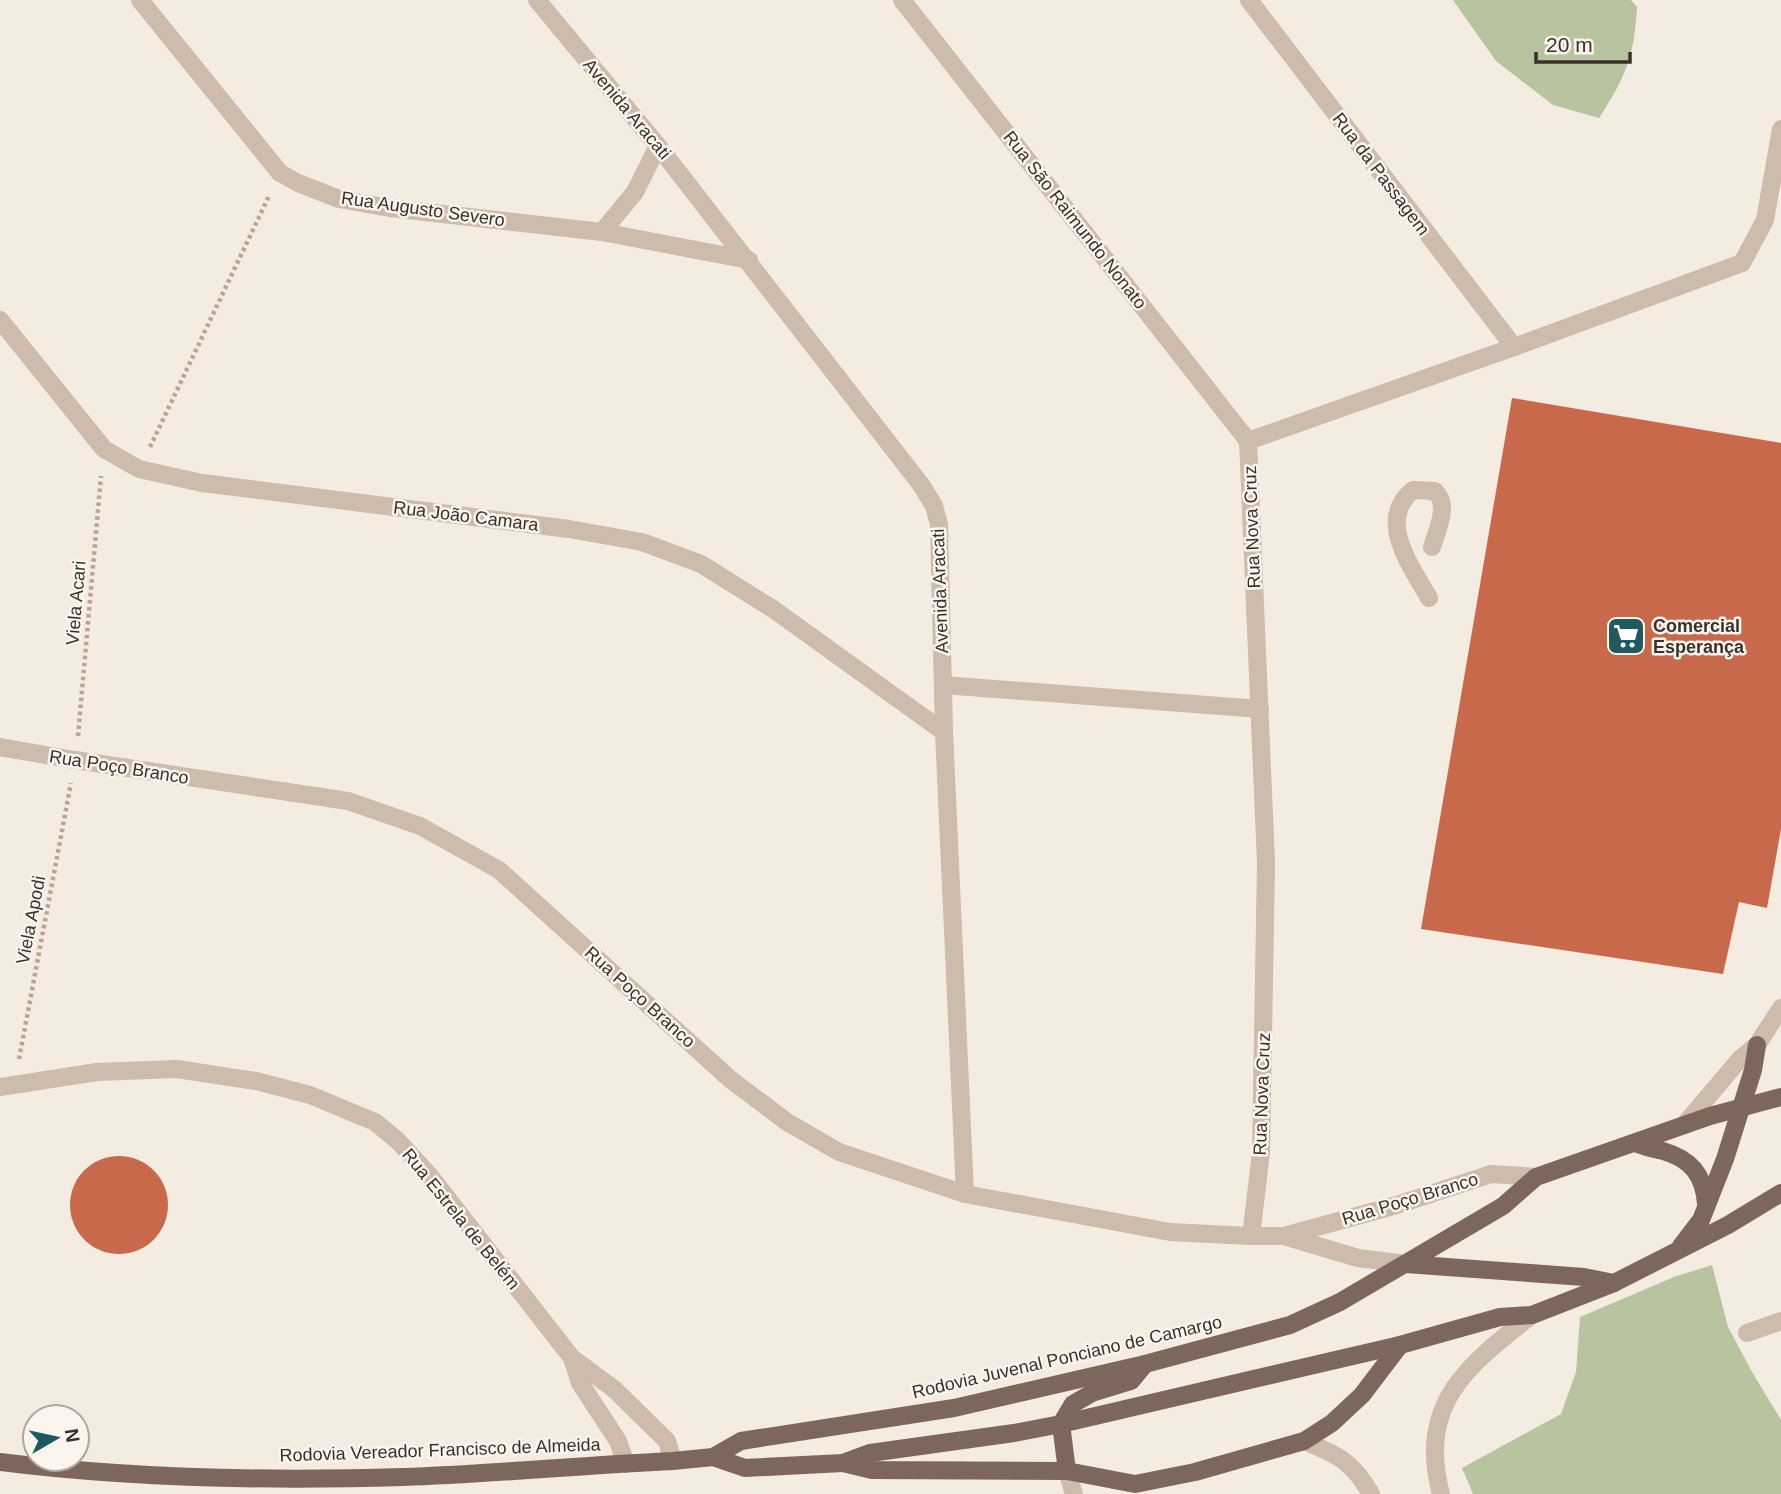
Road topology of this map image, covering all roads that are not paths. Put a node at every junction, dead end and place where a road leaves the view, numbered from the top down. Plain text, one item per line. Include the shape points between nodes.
1 (140, 0) edge
2 (537, 0) edge
3 (902, 0) edge
4 (1249, 0) edge
5 (1781, 129) edge
6 (658, 146) junction
7 (602, 232) junction
8 (748, 260) junction
9 (0, 320) edge
10 (1514, 347) junction
11 (1248, 441) junction
12 (1432, 547) dead end
13 (1429, 598) dead end
14 (943, 685) junction
15 (1260, 709) junction
16 (944, 732) junction
17 (0, 747) edge
18 (1781, 1008) edge
19 (1756, 1045) junction
20 (7, 1086) edge
21 (1781, 1097) edge
22 (1741, 1107) junction
23 (1684, 1125) junction
24 (1636, 1143) junction
25 (1536, 1177) junction
26 (1781, 1193) edge
27 (965, 1194) junction
28 (1706, 1207) junction
29 (1284, 1236) junction
30 (1251, 1237) junction
31 (1679, 1248) junction
32 (1406, 1264) junction
33 (1614, 1283) junction
34 (1532, 1315) junction
35 (1781, 1321) edge
36 (1747, 1333) dead end
37 (1400, 1345) junction
38 (572, 1358) junction
39 (1145, 1364) junction
40 (1062, 1424) junction
41 (1304, 1441) junction
42 (713, 1457) junction
43 (673, 1461) junction
44 (0, 1462) edge
45 (843, 1463) junction
46 (626, 1464) junction
47 (1067, 1471) junction
48 (1074, 1494) edge
49 (1371, 1494) edge
50 (1441, 1494) edge

1 - 7 street, Rua Augusto Severo via 280,173 299,183 339,199 390,208
2 - 6 street, Avenida Aracati
3 - 11 street, Rua São Raimundo Nonato
4 - 10 street, Rua da Passagem
5 - 10 street, Rua Nova Cruz via 1765,220 1742,263
6 - 7 street via 635,192
6 - 8 street, Avenida Aracati
7 - 8 street, Rua Augusto Severo
8 - 14 street, Avenida Aracati via 934,506 939,524
9 - 16 street, Rua João Camara via 104,449 139,469 202,483 642,542 701,564 773,609
10 - 11 street, Rua Nova Cruz
11 - 15 street, Rua Nova Cruz
12 - 13 street via 1442,498 1435,491 1413,490 1401,499 1395,516 1400,547
14 - 15 street
14 - 16 street, Avenida Aracati
15 - 30 street, Rua Nova Cruz via 1266,863 1261,1152
16 - 27 street, Avenida Aracati
17 - 27 street, Rua Poço Branco via 348,801 419,826 499,870 730,1079 787,1122 839,1152
18 - 19 street
19 - 22 main road
19 - 23 street
20 - 38 street, Rua Estrela de Belém via 97,1072 177,1069 256,1080 310,1095 375,1122 430,1176
21 - 22 main road, Rodovia Juvenal Ponciano de Camargo
22 - 23 main road, Rodovia Juvenal Ponciano de Camargo
22 - 28 main road
23 - 24 main road, Rodovia Juvenal Ponciano de Camargo
24 - 25 main road, Rodovia Juvenal Ponciano de Camargo
24 - 28 main road via 1683,1159 1694,1168 1703,1184
25 - 29 street, Rua Poço Branco via 1491,1174
25 - 32 main road, Rodovia Juvenal Ponciano de Camargo via 1503,1206
26 - 31 main road
27 - 30 street, Rua Poço Branco via 1170,1232
28 - 31 main road
29 - 30 street, Rua Poço Branco
29 - 32 street, Rua Poço Branco via 1358,1258
31 - 33 main road
32 - 33 main road
32 - 39 main road, Rodovia Juvenal Ponciano de Camargo via 1290,1325
33 - 34 main road
34 - 37 main road via 1500,1317
34 - 50 street via 1461,1376 1444,1403 1436,1459
35 - 36 street
37 - 40 main road
37 - 41 main road via 1362,1395
38 - 43 street, Rua Estrela de Belém via 614,1389 667,1441
38 - 46 street, Rua Estrela de Belém via 580,1383 618,1441
39 - 40 main road via 1131,1381 1073,1404
39 - 42 main road, Rodovia Juvenal Ponciano de Camargo via 954,1408 741,1441
40 - 45 main road via 870,1453
40 - 47 main road
41 - 47 main road via 1135,1484
41 - 49 street via 1340,1458 1357,1472
42 - 43 main road, Rodovia Vereador Francisco de Almeida
42 - 45 main road via 745,1468
43 - 46 main road, Rodovia Vereador Francisco de Almeida
44 - 46 main road, Rodovia Vereador Francisco de Almeida via 198,1479 403,1477
45 - 47 main road via 872,1470
47 - 48 street

